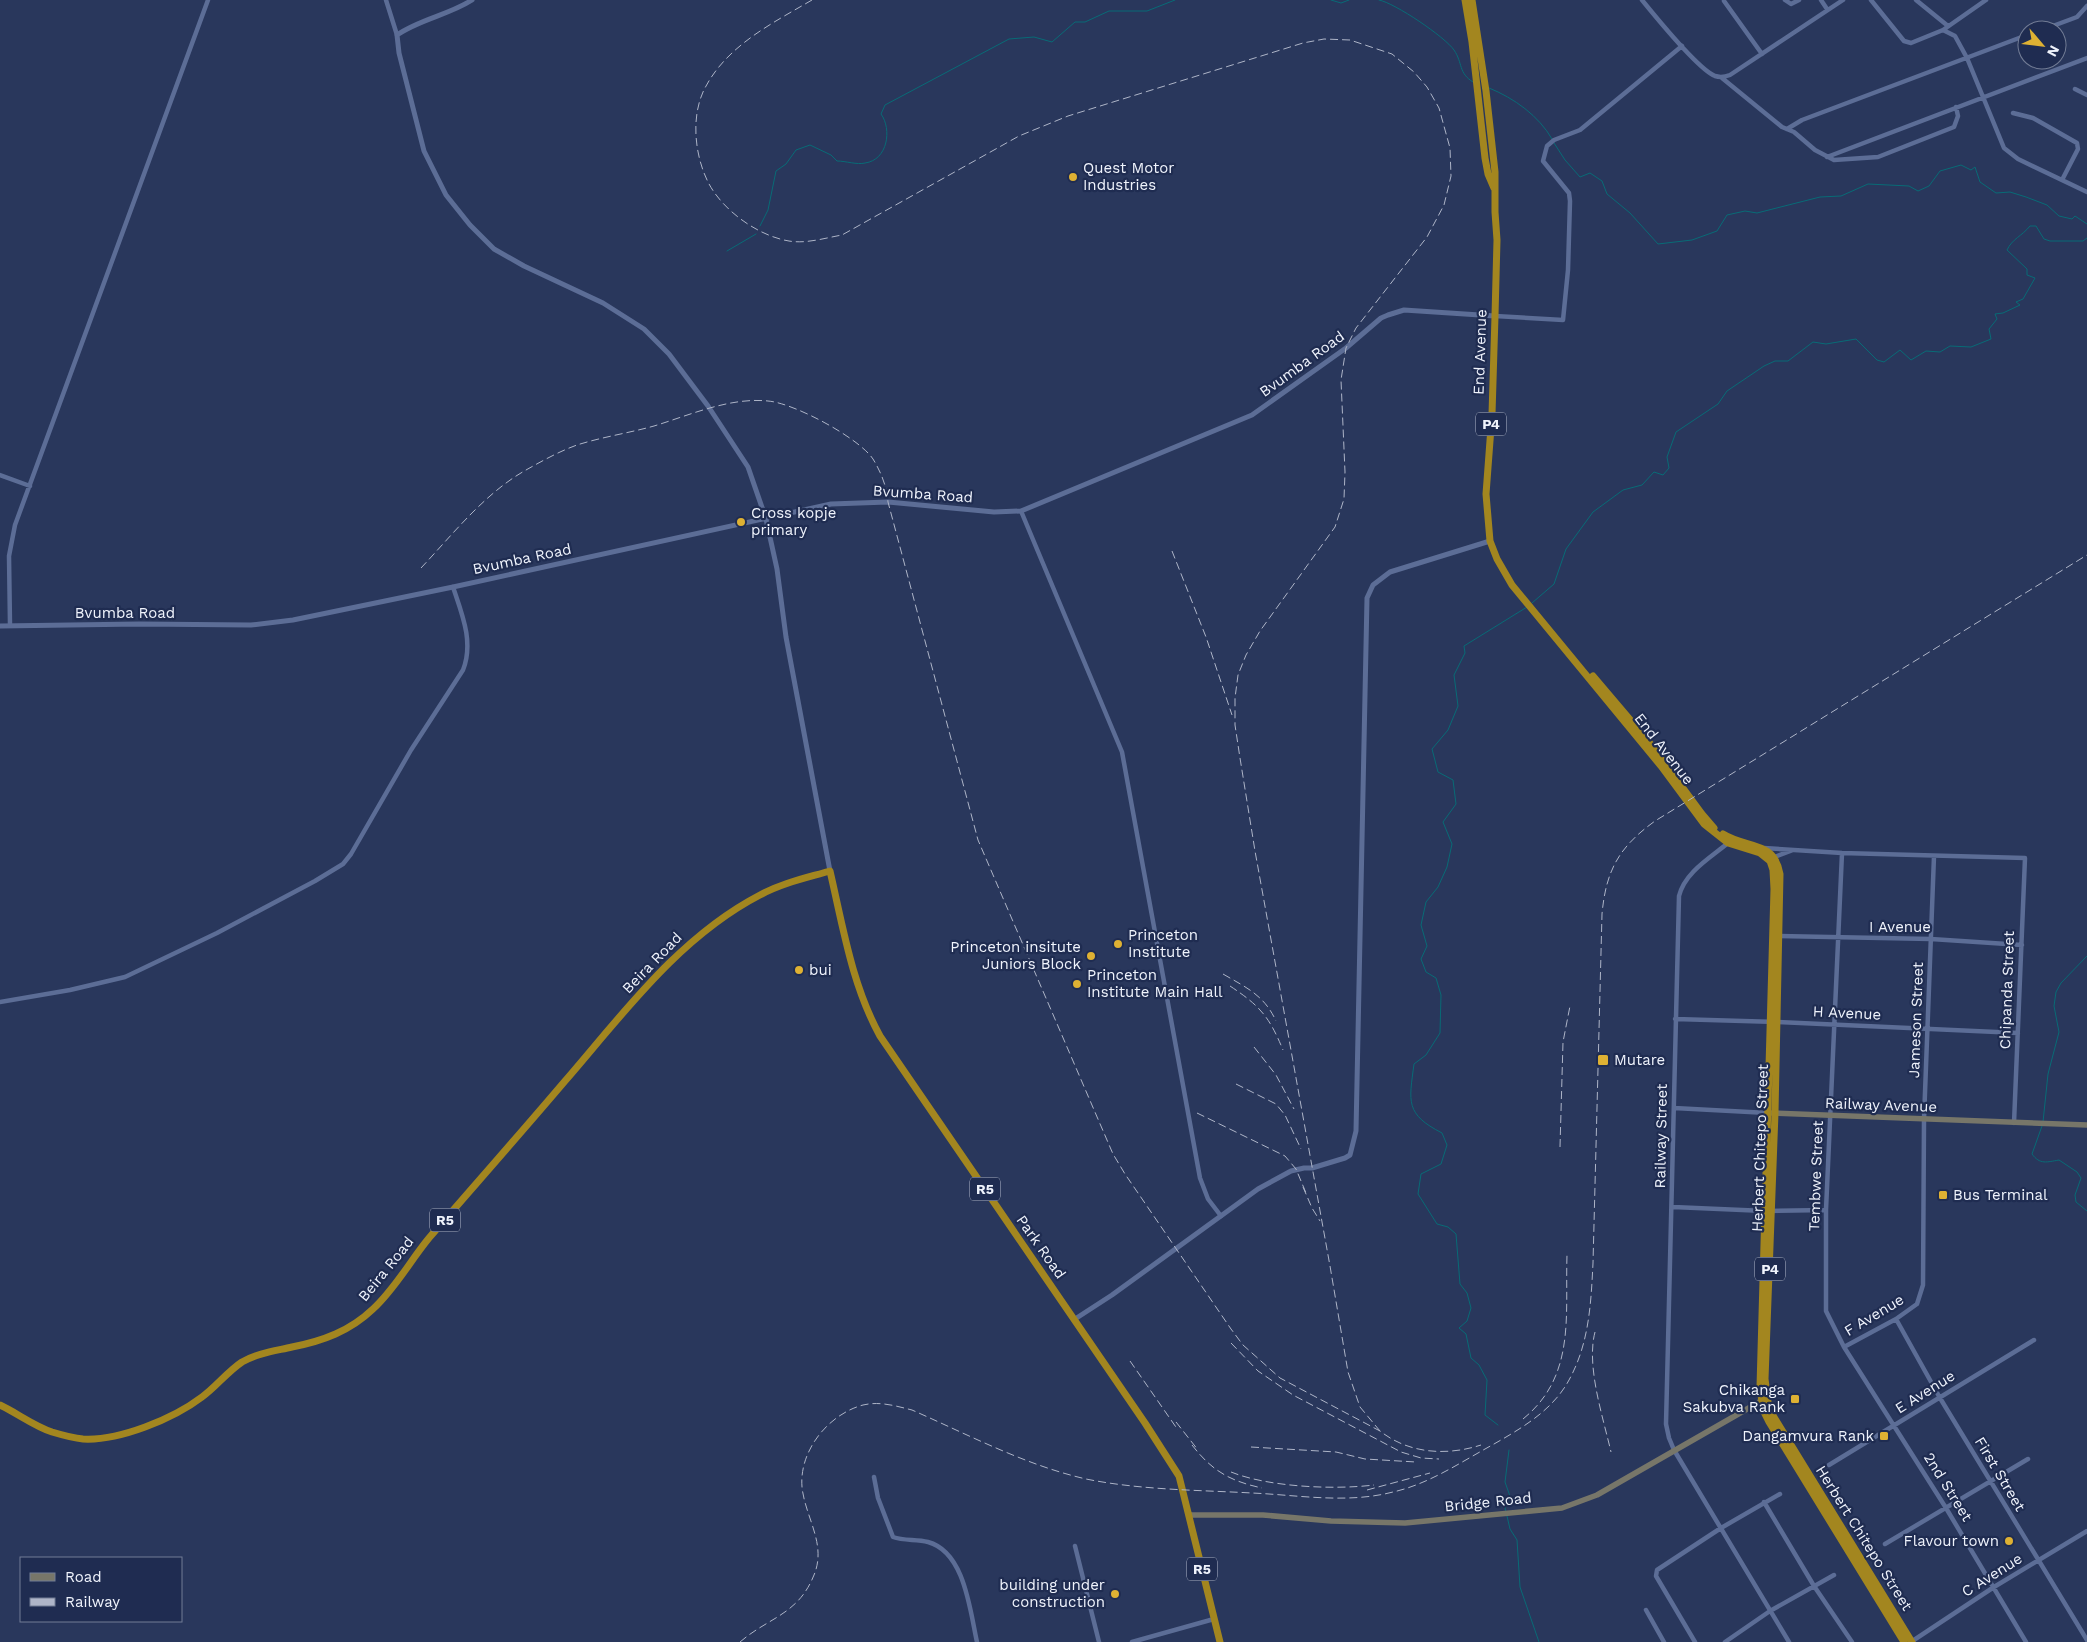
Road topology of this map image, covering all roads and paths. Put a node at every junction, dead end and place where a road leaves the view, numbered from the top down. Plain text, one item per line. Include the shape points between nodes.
1 (208, 0) edge
2 (386, 0) edge
3 (472, 0) edge
4 (1465, 0) edge
5 (1472, 0) edge
6 (1642, 0) edge
7 (1785, 0) edge
8 (1800, 0) edge
9 (1821, 0) edge
10 (1843, 0) edge
11 (1871, 0) edge
12 (1916, 0) edge
13 (1986, 0) edge
14 (1724, 1) dead end
15 (2087, 6) edge
16 (1827, 10) junction
17 (2067, 21) edge
18 (1948, 26) junction
19 (1943, 30) junction
20 (397, 35) junction
21 (2017, 39) edge
22 (1682, 46) junction
23 (1762, 54) junction
24 (1966, 58) junction
25 (2087, 58) edge
26 (1722, 78) junction
27 (2075, 89) dead end
28 (2087, 95) edge
29 (1982, 97) junction
30 (1956, 107) junction
31 (2013, 113) dead end
32 (1787, 129) junction
33 (1827, 157) junction
34 (2062, 180) junction
35 (1495, 191) junction
36 (2087, 192) edge
37 (1495, 316) junction
38 (0, 475) edge
39 (30, 486) junction
40 (1021, 511) junction
41 (766, 519) junction
42 (1490, 541) junction
43 (453, 587) junction
44 (10, 625) junction
45 (0, 626) edge
46 (1547, 627) junction
47 (1728, 843) junction
48 (1762, 848) junction
49 (1797, 849) junction
50 (1842, 852) junction
51 (1934, 856) junction
52 (1772, 858) junction
53 (2025, 858) joint
54 (830, 871) junction
55 (1779, 936) junction
56 (1838, 939) junction
57 (1931, 939) junction
58 (2022, 945) junction
59 (0, 1002) edge
60 (1675, 1019) junction
61 (1774, 1022) junction
62 (1835, 1025) junction
63 (1928, 1029) junction
64 (2018, 1033) junction
65 (1674, 1108) junction
66 (1771, 1113) junction
67 (1830, 1116) junction
68 (1924, 1119) junction
69 (2014, 1123) junction
70 (2087, 1125) edge
71 (1672, 1207) junction
72 (1768, 1210) junction
73 (1826, 1210) junction
74 (1221, 1216) junction
75 (1917, 1304) joint
76 (1075, 1319) junction
77 (1896, 1319) junction
78 (2034, 1340) dead end
79 (1844, 1347) junction
80 (1940, 1398) junction
81 (1761, 1402) junction
82 (0, 1405) edge
83 (1895, 1425) junction
84 (1674, 1450) junction
85 (2028, 1459) dead end
86 (1830, 1465) dead end
87 (874, 1477) dead end
88 (1990, 1481) junction
89 (1780, 1494) dead end
90 (1764, 1502) junction
91 (1946, 1508) junction
92 (1190, 1515) junction
93 (1721, 1528) junction
94 (2087, 1531) edge
95 (1885, 1544) dead end
96 (1075, 1546) dead end
97 (2038, 1561) junction
98 (1834, 1575) dead end
99 (1814, 1586) junction
100 (1994, 1587) junction
101 (1646, 1610) dead end
102 (1770, 1612) junction
103 (1214, 1620) junction
104 (2087, 1640) edge
105 (1728, 1641) edge
106 (977, 1642) edge
107 (1099, 1642) edge
108 (1132, 1642) edge
109 (1220, 1642) edge
110 (1664, 1642) edge
111 (1696, 1642) edge
112 (1789, 1642) edge
113 (1852, 1642) edge
114 (1904, 1642) edge
115 (1911, 1642) edge
116 (2026, 1642) edge

1 - 39 street
2 - 20 street
3 - 20 street via 458,9 408,27
4 - 35 highway, P4 via 1487,166
5 - 35 highway, P4 via 1494,149
6 - 22 street
7 - 8 street via 1791,4
9 - 16 street
10 - 16 street
11 - 19 street via 1907,42 1917,42
12 - 18 street
13 - 18 street
14 - 23 street
15 - 17 street via 2077,17
16 - 23 street
18 - 19 street
19 - 24 street via 1955,36
20 - 41 street via 424,152 446,195 494,249 603,303 644,329 670,354 748,467
21 - 24 street
22 - 26 street via 1710,73
22 - 37 street, Bvumba Road via 1580,130 1547,146 1543,161 1564,185 1570,201 1563,320
23 - 26 street
24 - 29 street
24 - 32 street via 1802,120
25 - 29 street
26 - 32 street
27 - 28 street
29 - 30 street
29 - 34 street via 2004,148 2018,159
30 - 33 street
30 - 33 street via 1958,116 1954,128 1886,154 1863,159 1834,160
31 - 34 street via 2033,118 2077,143 2078,149
32 - 33 street
34 - 36 street
35 - 37 highway, End Avenue / P4
37 - 40 street, Bvumba Road via 1404,310 1380,318 1346,348 1252,415
37 - 42 highway, End Avenue / P4 via 1486,494
38 - 39 street
39 - 44 street via 15,525 9,556
40 - 41 street, Bvumba Road via 853,502
40 - 74 street via 1122,752 1200,1178 1208,1199
41 - 43 street, Bvumba Road
41 - 54 street
42 - 46 highway, End Avenue / P4 via 1504,572
42 - 74 street via 1390,572 1373,585 1367,598 1356,1131 1353,1150 1345,1158 1291,1171 1258,1189
43 - 44 street, Bvumba Road via 293,620 251,625
43 - 59 street via 468,642 463,670 344,864 217,933 125,977
44 - 45 street, Bvumba Road
46 - 47 highway, End Avenue / P4 via 1704,824
46 - 48 highway, End Avenue / P4 via 1649,742 1709,823 1725,836
47 - 52 highway, End Avenue / P4
47 - 60 street, Railway Street via 1681,886
48 - 49 street, End Avenue
48 - 52 highway, End Avenue / P4
49 - 50 street, End Avenue
49 - 52 street, End Avenue
50 - 51 street, End Avenue
50 - 56 street, Tembwe Street
51 - 53 street, End Avenue
51 - 57 street, Jameson Street
52 - 55 highway, Herbert Chitepo Street / P4 via 1780,874
52 - 61 highway, Herbert Chitepo Street / P4
53 - 58 street, Chipanda Street
54 - 76 highway, Park Road / R5 via 867,1013
54 - 82 highway, Beira Road / R5 via 760,895 692,940 624,1013 420,1249 398,1282 373,1309 347,1330 318,1342 264,1352 242,1362 188,1406 156,1422 103,1438 84,1439 48,1431
55 - 56 street, I Avenue
55 - 61 highway, Herbert Chitepo Street / P4
56 - 57 street, I Avenue
56 - 62 street, Tembwe Street
57 - 58 street, I Avenue
57 - 63 street, Jameson Street
58 - 64 street, Chipanda Street
60 - 61 street, H Avenue
60 - 65 street, Railway Street
61 - 62 street, H Avenue
61 - 66 highway, Herbert Chitepo Street / P4
62 - 63 street, H Avenue
62 - 67 street, Tembwe Street
63 - 64 street, H Avenue
63 - 68 street, Jameson Street
64 - 69 street, Chipanda Street
65 - 66 street, Railway Avenue
65 - 71 street, Railway Street
66 - 67 main road, Railway Avenue
66 - 72 highway, Herbert Chitepo Street / P4
67 - 68 main road, Railway Avenue
67 - 73 street, Tembwe Street
68 - 69 main road, Railway Avenue
68 - 75 street, Jameson Street via 1923,1285
69 - 70 main road, Railway Avenue
71 - 72 street
71 - 84 street, Railway Street via 1666,1424
72 - 73 street
72 - 81 highway, Herbert Chitepo Street / P4
72 - 115 highway, Herbert Chitepo Street / P4 via 1765,1379 1769,1410
73 - 79 street, Tembwe Street via 1826,1311
74 - 76 street
75 - 77 street, F Avenue
76 - 92 highway, Park Road / R5 via 1171,1462 1179,1476
77 - 79 street, F Avenue
77 - 80 street, First Street
78 - 80 street, E Avenue
79 - 83 street, 2nd Street
80 - 83 street, E Avenue
80 - 88 street, First Street
81 - 84 main road, Bridge Road
81 - 114 highway, Herbert Chitepo Street / P4 via 1769,1422
83 - 86 street, E Avenue
83 - 91 street, 2nd Street
84 - 92 main road, Bridge Road via 1597,1495 1562,1508 1405,1523 1263,1515
84 - 93 street, Railway Street
85 - 88 street
87 - 106 street via 878,1498 893,1537 928,1542 941,1548 960,1571
88 - 91 street
88 - 97 street, First Street
89 - 90 street
90 - 93 street
90 - 99 street
91 - 95 street
91 - 100 street, 2nd Street
92 - 103 highway, Park Road / R5
93 - 102 street, Railway Street
93 - 111 street via 1657,1570 1656,1576
94 - 97 street, C Avenue
96 - 107 street
97 - 100 street, C Avenue
97 - 104 street, First Street
98 - 99 street
99 - 102 street
99 - 113 street
100 - 115 street, C Avenue
100 - 116 street, 2nd Street
101 - 110 street
102 - 105 street
102 - 112 street, Railway Street
103 - 108 street
103 - 109 highway, Park Road / R5

